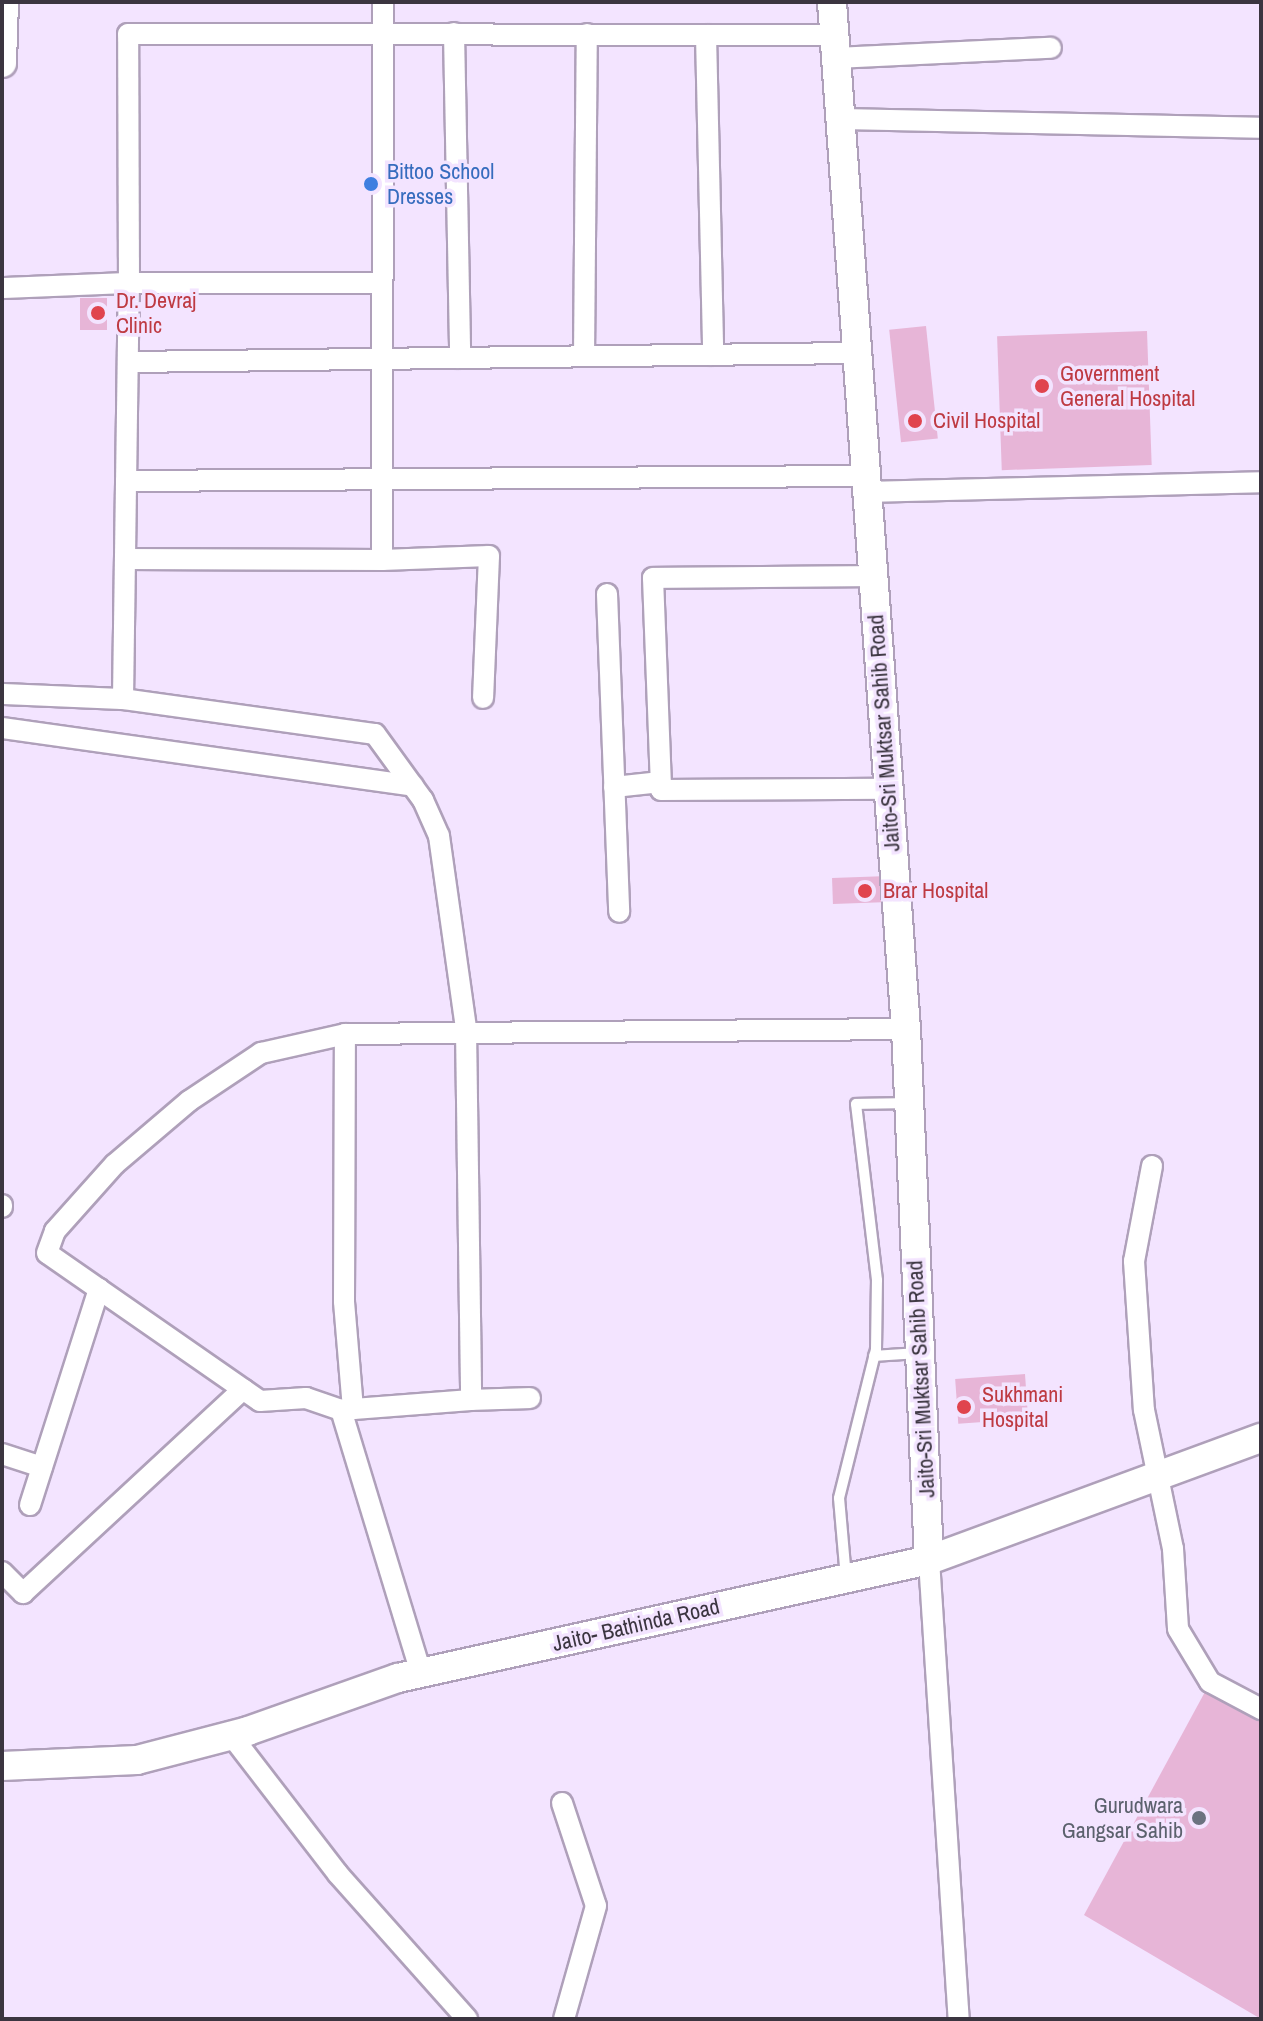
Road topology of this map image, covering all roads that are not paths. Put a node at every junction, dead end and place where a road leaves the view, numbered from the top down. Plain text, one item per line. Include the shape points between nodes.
1 (4, 2) edge
2 (383, 2) edge
3 (832, 2) edge
4 (383, 33) junction
5 (454, 33) junction
6 (587, 34) junction
7 (706, 35) junction
8 (835, 47) junction
9 (1051, 48) dead end
10 (2, 63) edge
11 (840, 119) junction
12 (1261, 128) edge
13 (129, 283) junction
14 (381, 283) junction
15 (2, 288) edge
16 (854, 353) junction
17 (713, 355) junction
18 (584, 356) junction
19 (460, 358) junction
20 (381, 359) junction
21 (128, 362) junction
22 (126, 481) junction
23 (381, 482) junction
24 (1261, 482) edge
25 (865, 484) junction
26 (125, 559) junction
27 (382, 560) junction
28 (871, 576) junction
29 (607, 594) dead end
30 (2, 694) edge
31 (483, 698) dead end
32 (123, 699) junction
33 (2, 728) edge
34 (661, 782) junction
35 (413, 786) junction
36 (614, 787) junction
37 (888, 789) junction
38 (619, 912) dead end
39 (906, 1029) junction
40 (466, 1033) junction
41 (345, 1034) junction
42 (909, 1103) junction
43 (1152, 1166) dead end
44 (99, 1289) junction
45 (920, 1352) junction
46 (874, 1356) junction
47 (243, 1389) junction
48 (530, 1398) dead end
49 (471, 1400) junction
50 (347, 1410) junction
51 (1261, 1438) edge
52 (2, 1454) edge
53 (42, 1467) junction
54 (1158, 1476) junction
55 (30, 1505) dead end
56 (929, 1560) junction
57 (2, 1572) edge
58 (846, 1578) junction
59 (421, 1673) junction
60 (1261, 1709) edge
61 (231, 1735) junction
62 (2, 1766) edge
63 (562, 1803) dead end
64 (957, 2018) edge
65 (467, 2019) edge
66 (564, 2019) edge

1 - 10 street
2 - 4 street
3 - 8 street, Jaito-Sri Muktsar Sahib Road
4 - 5 street
4 - 13 street via 128,34
4 - 14 street
5 - 6 street
5 - 19 street
6 - 7 street
6 - 18 street
7 - 8 street
7 - 17 street
8 - 9 street
8 - 11 street, Jaito-Sri Muktsar Sahib Road
11 - 12 street
11 - 16 street, Jaito-Sri Muktsar Sahib Road
13 - 14 street
13 - 15 street
13 - 21 street
14 - 20 street
16 - 17 street
16 - 25 street, Jaito-Sri Muktsar Sahib Road
17 - 18 street
18 - 19 street
19 - 20 street
20 - 21 street
20 - 23 street
21 - 22 street
22 - 23 street
22 - 26 street
23 - 25 street
23 - 27 street
24 - 25 street
25 - 28 street, Jaito-Sri Muktsar Sahib Road
26 - 27 street
26 - 32 street
27 - 31 street via 489,556
28 - 34 street via 653,578
28 - 37 street, Jaito-Sri Muktsar Sahib Road
29 - 36 street
30 - 32 street
32 - 35 street via 375,734
33 - 35 street
34 - 36 street
34 - 37 street via 661,790
35 - 40 street via 439,836
36 - 38 street
37 - 39 street, Jaito-Sri Muktsar Sahib Road
39 - 40 street
39 - 42 street, Jaito-Sri Muktsar Sahib Road
40 - 41 street
40 - 49 street
41 - 44 street via 261,1053 115,1164 55,1231 47,1253
41 - 50 street
42 - 45 street, Jaito-Sri Muktsar Sahib Road
42 - 46 lane via 856,1104 877,1280
43 - 54 street via 1134,1261 1144,1410
44 - 47 street
44 - 53 street
45 - 46 lane
45 - 56 street, Jaito-Sri Muktsar Sahib Road
46 - 58 lane via 839,1498
47 - 50 street via 260,1401 306,1398
47 - 57 street via 23,1593
48 - 49 street
49 - 50 street
50 - 59 street
51 - 54 street, Jaito- Bathinda Road
52 - 53 street
53 - 55 street
54 - 56 street, Jaito- Bathinda Road
54 - 60 street via 1185,1650 1210,1682
56 - 58 street, Jaito- Bathinda Road
56 - 64 street
58 - 59 street, Jaito- Bathinda Road
59 - 61 street, Jaito- Bathinda Road
61 - 62 street, Jaito- Bathinda Road via 137,1760
61 - 65 street via 338,1874
63 - 66 street via 596,1906

